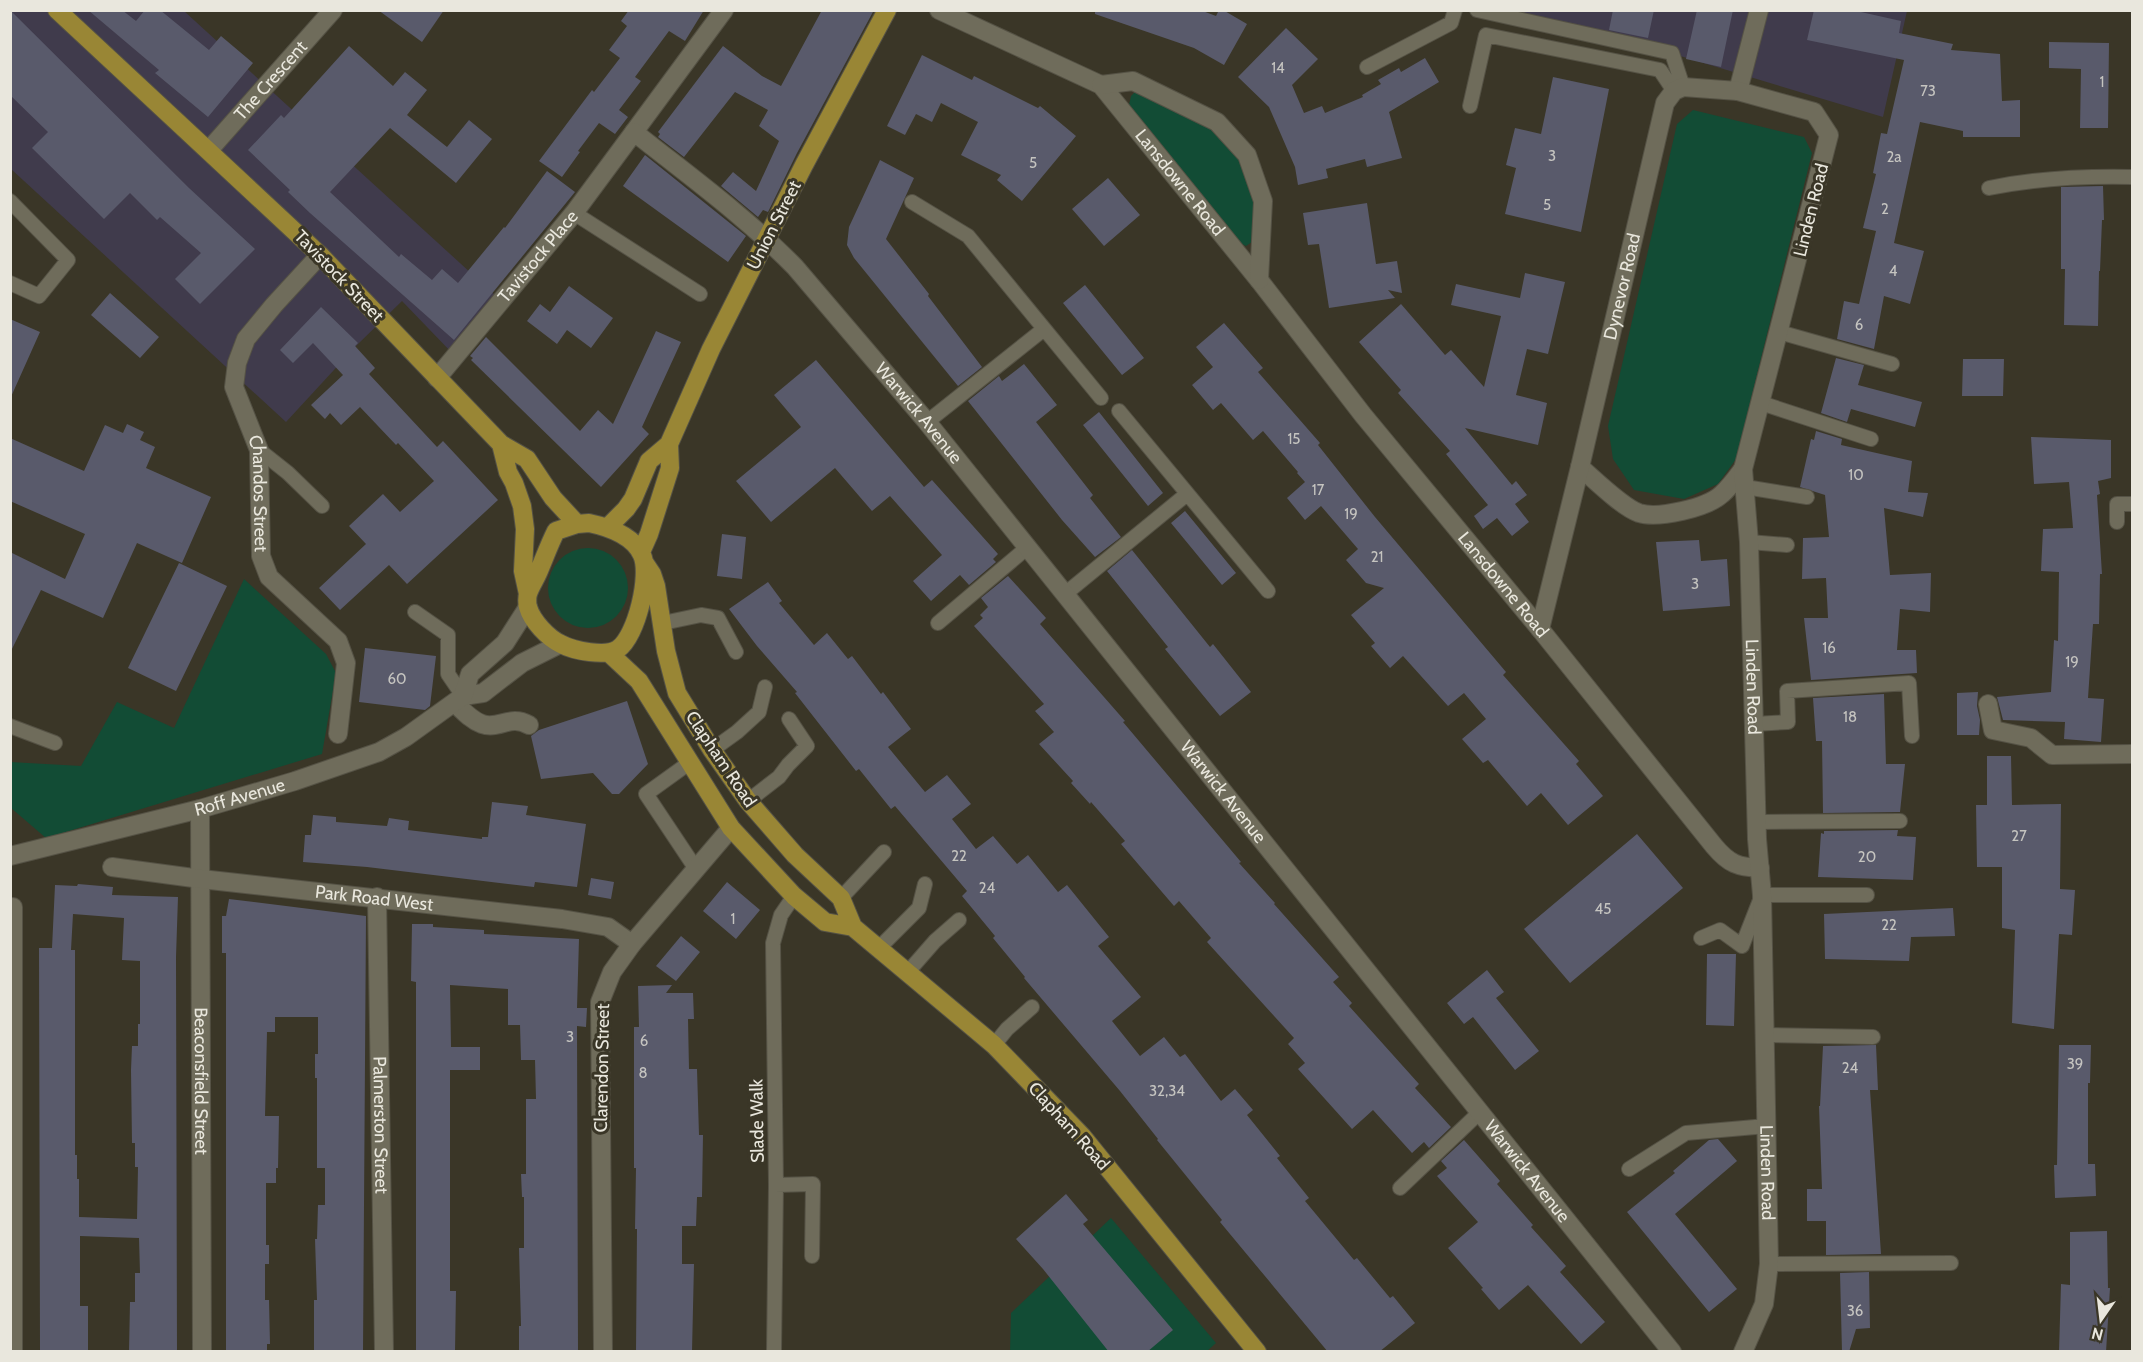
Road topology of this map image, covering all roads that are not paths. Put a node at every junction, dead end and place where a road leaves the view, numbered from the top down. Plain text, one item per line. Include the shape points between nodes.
1 (57, 10) edge
2 (333, 10) edge
3 (724, 10) edge
4 (887, 10) edge
5 (939, 10) edge
6 (1455, 10) edge
7 (1477, 10) edge
8 (1759, 10) edge
9 (1367, 67) dead end
10 (1101, 85) junction
11 (1679, 89) junction
12 (1738, 91) junction
13 (1470, 106) dead end
14 (634, 132) junction
15 (209, 150) junction
16 (2133, 177) edge
17 (1989, 188) dead end
18 (10, 201) edge
19 (912, 202) dead end
20 (574, 213) junction
21 (767, 239) junction
22 (320, 255) junction
23 (1259, 280) junction
24 (10, 283) edge
25 (700, 294) dead end
26 (1044, 328) junction
27 (1779, 332) junction
28 (1892, 364) dead end
29 (437, 378) junction
30 (1101, 398) dead end
31 (1761, 403) junction
32 (1119, 411) dead end
33 (927, 422) junction
34 (1871, 439) dead end
35 (501, 444) junction
36 (669, 444) junction
37 (259, 450) junction
38 (1580, 467) junction
39 (1744, 478) junction
40 (1187, 495) junction
41 (1807, 497) dead end
42 (2133, 504) edge
43 (322, 506) dead end
44 (2116, 522) dead end
45 (577, 524) junction
46 (608, 527) junction
47 (1749, 543) junction
48 (1787, 545) dead end
49 (1028, 548) junction
50 (642, 557) junction
51 (1268, 591) dead end
52 (1065, 594) junction
53 (528, 601) junction
54 (415, 612) dead end
55 (663, 623) junction
56 (938, 623) dead end
57 (1540, 629) junction
58 (561, 644) junction
59 (736, 652) dead end
60 (609, 653) junction
61 (765, 687) dead end
62 (459, 700) junction
63 (1988, 704) dead end
64 (789, 719) dead end
65 (1755, 724) junction
66 (529, 725) dead end
67 (10, 726) edge
68 (338, 734) dead end
69 (1912, 736) dead end
70 (56, 743) dead end
71 (712, 750) junction
72 (2133, 754) edge
73 (689, 763) junction
74 (748, 801) junction
75 (200, 809) junction
76 (1900, 821) dead end
77 (1758, 822) junction
78 (731, 828) junction
79 (884, 852) dead end
80 (10, 856) edge
81 (112, 867) dead end
82 (1761, 868) junction
83 (696, 869) junction
84 (201, 879) junction
85 (924, 884) dead end
86 (1762, 895) junction
87 (794, 896) junction
88 (1867, 896) dead end
89 (376, 897) junction
90 (841, 898) junction
91 (14, 907) dead end
92 (959, 920) dead end
93 (853, 927) junction
94 (1701, 938) dead end
95 (632, 944) junction
96 (878, 949) junction
97 (907, 973) junction
98 (1032, 1007) dead end
99 (1765, 1035) junction
100 (1873, 1037) dead end
101 (994, 1045) junction
102 (1481, 1111) junction
103 (1767, 1126) junction
104 (1629, 1169) dead end
105 (776, 1185) junction
106 (1400, 1188) dead end
107 (812, 1256) dead end
108 (1951, 1263) dead end
109 (1769, 1264) junction
110 (13, 1352) edge
111 (202, 1352) edge
112 (384, 1352) edge
113 (603, 1352) edge
114 (774, 1352) edge
115 (1257, 1352) edge
116 (1672, 1352) edge
117 (1743, 1352) edge

1 - 15 main road, Tavistock Street via 160,109
2 - 15 street, The Crescent
3 - 14 street, Tavistock Place
4 - 21 main road, Union Street
5 - 10 street, Lansdowne Road
6 - 9 lane via 1451,23
7 - 11 lane via 1672,53
8 - 12 street
10 - 23 street, Lansdowne Road
10 - 23 street via 1133,81 1217,122 1247,155 1263,201
11 - 12 street
11 - 13 lane via 1660,70 1486,35
11 - 38 street, Dynevor Road via 1665,103
12 - 27 street, Linden Road via 1814,112 1829,135
14 - 20 street, Tavistock Place
14 - 21 street
15 - 22 main road, Tavistock Street
16 - 17 lane via 2046,179
18 - 24 lane via 68,260 39,296
19 - 26 lane via 968,236
20 - 25 lane
20 - 29 street, Tavistock Place
21 - 33 street, Warwick Avenue
21 - 36 main road, Union Street via 711,349
22 - 29 main road, Tavistock Street
22 - 37 street, Chandos Street via 250,335 237,363 234,387
23 - 57 street, Lansdowne Road via 1363,415
26 - 30 lane
26 - 33 lane
27 - 28 lane
27 - 31 street, Linden Road
29 - 35 main road, Tavistock Street
31 - 34 lane
31 - 39 street, Linden Road
32 - 40 lane
33 - 49 street, Warwick Avenue
35 - 45 main road via 527,459 553,498
35 - 53 main road, Tavistock Street via 522,506 523,572
36 - 46 main road, Union Street via 649,461 633,498
36 - 50 main road, Union Street via 670,468
37 - 43 lane
37 - 68 street, Chandos Street via 261,555 269,577 338,641 346,663
38 - 39 street via 1639,513 1676,513 1705,504
38 - 57 street, Dynevor Road
39 - 41 lane
39 - 47 street, Linden Road
40 - 51 lane
40 - 52 lane
42 - 44 lane via 2117,504
45 - 46 main road
45 - 53 main road via 556,531
46 - 50 main road via 627,538
47 - 48 lane
47 - 65 street, Linden Road
49 - 52 street, Warwick Avenue
49 - 56 lane
50 - 55 main road, Clapham Road via 656,586
50 - 60 main road via 641,598 633,630 618,649
52 - 102 street, Warwick Avenue
53 - 58 main road via 541,629
53 - 62 street via 505,643 470,674
54 - 62 lane via 448,635 448,674
55 - 59 lane via 701,615 718,618
55 - 71 main road, Clapham Road via 677,693
57 - 82 street, Lansdowne Road via 1725,859 1740,867
58 - 60 main road
58 - 62 street, Roff Avenue via 522,663 483,693
60 - 73 main road, Clapham Road via 639,681
61 - 71 lane via 759,712
62 - 66 street via 472,718 483,725 521,721
62 - 75 street, Roff Avenue via 379,752
63 - 72 street via 1993,730 2031,738 2052,755
64 - 74 lane via 807,746 780,777
65 - 69 lane via 1788,722 1787,691 1909,684
65 - 77 street, Linden Road
67 - 70 lane
71 - 74 main road, Clapham Road
73 - 78 main road, Clapham Road
73 - 83 lane via 646,794
74 - 90 main road, Clapham Road via 795,855
75 - 80 street, Roff Avenue
75 - 84 street, Beaconsfield Street
76 - 77 lane
77 - 82 street, Linden Road
78 - 83 street, Clarendon Street
78 - 87 main road, Clapham Road
79 - 90 lane
81 - 84 street, Park Road West
82 - 86 street, Linden Road
83 - 95 street, Clarendon Street
84 - 89 street, Park Road West
84 - 111 street, Beaconsfield Street
85 - 96 lane via 919,908
86 - 88 lane
86 - 94 lane via 1742,946 1720,930
86 - 99 street, Linden Road
87 - 93 main road, Clapham Road via 825,922
87 - 105 lane, Slade Walk via 781,915 773,943
89 - 95 street, Park Road West via 608,927
89 - 112 street, Palmerston Street
90 - 93 main road, Clapham Road
91 - 110 street
92 - 97 lane
93 - 96 main road, Clapham Road
95 - 113 street, Clarendon Street via 612,972 600,1002
96 - 97 main road, Clapham Road
97 - 101 main road, Clapham Road
98 - 101 lane
99 - 100 lane
99 - 103 street, Linden Road
101 - 115 main road, Clapham Road via 1082,1136
102 - 106 lane
102 - 116 street, Warwick Avenue
103 - 104 lane via 1686,1133
103 - 109 street, Linden Road
105 - 107 lane via 813,1185
105 - 114 lane, Slade Walk
108 - 109 lane
109 - 117 street, Linden Road via 1764,1304

